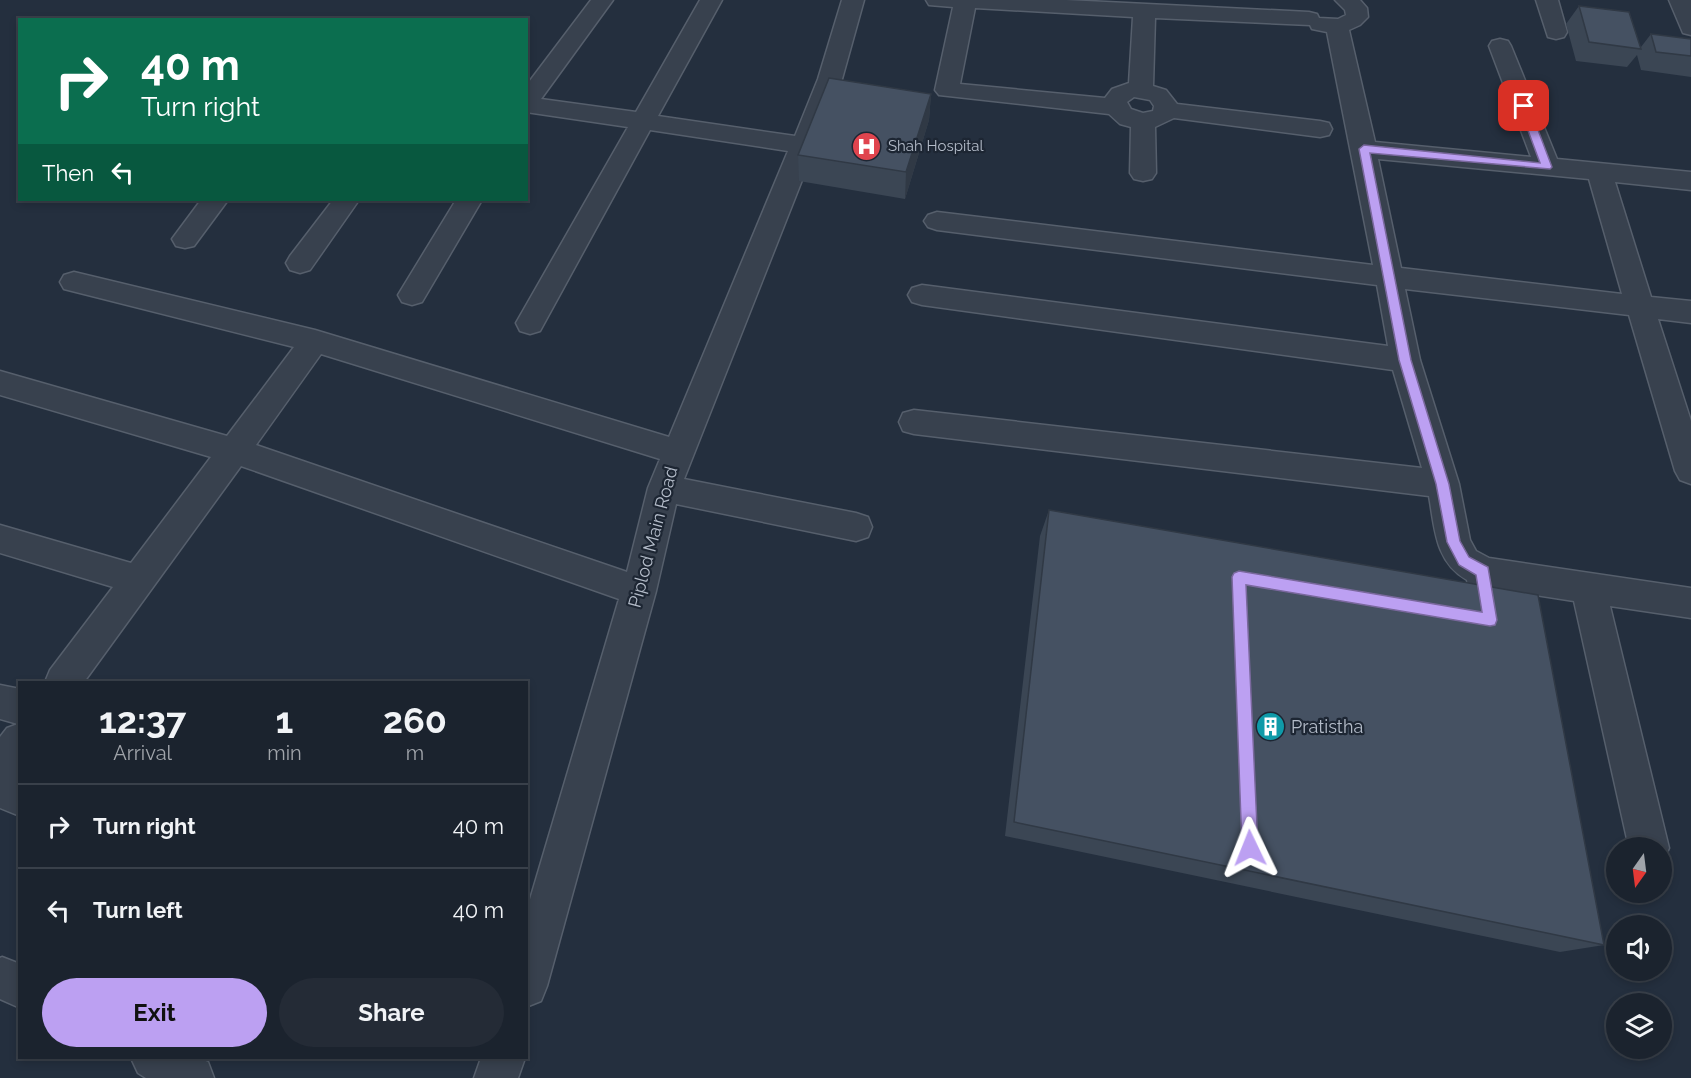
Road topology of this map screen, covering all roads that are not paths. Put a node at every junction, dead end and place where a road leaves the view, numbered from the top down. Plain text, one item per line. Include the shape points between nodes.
1 (602, 0) edge
2 (711, 0) edge
3 (853, 0) edge
4 (937, 0) edge
5 (1258, 0) edge
6 (1347, 0) edge
7 (1547, 0) edge
8 (1680, 0) edge
9 (965, 2) junction
10 (1303, 8) edge
11 (1144, 12) junction
12 (1337, 26) junction
13 (1691, 28) edge
14 (1556, 32) dead end
15 (1500, 46) dead end
16 (1142, 90) junction
17 (528, 101) edge
18 (528, 104) edge
19 (1116, 107) junction
20 (1167, 110) junction
21 (645, 121) junction
22 (1143, 122) junction
23 (1320, 129) dead end
24 (804, 146) junction
25 (1364, 149) junction
26 (1547, 167) junction
27 (1599, 172) junction
28 (1143, 173) dead end
29 (1691, 181) edge
30 (214, 201) edge
31 (345, 201) edge
32 (468, 201) edge
33 (937, 221) dead end
34 (185, 239) dead end
35 (300, 263) dead end
36 (1390, 277) junction
37 (74, 282) dead end
38 (412, 295) dead end
39 (922, 295) dead end
40 (1641, 305) junction
41 (1691, 312) edge
42 (530, 322) dead end
43 (315, 341) junction
44 (1405, 360) junction
45 (0, 383) edge
46 (914, 422) dead end
47 (235, 451) junction
48 (677, 452) junction
49 (1690, 471) edge
50 (1443, 484) junction
51 (664, 489) junction
52 (856, 527) dead end
53 (0, 539) edge
54 (1483, 572) junction
55 (138, 580) junction
56 (1588, 587) junction
57 (639, 591) junction
58 (1691, 603) edge
59 (1498, 667) edge
60 (64, 681) edge
61 (0, 702) edge
62 (18, 706) edge
63 (18, 744) edge
64 (0, 767) edge
65 (0, 789) edge
66 (18, 795) edge
67 (1646, 837) edge
68 (528, 979) edge
69 (155, 1059) edge
70 (503, 1059) edge
71 (192, 1078) edge
72 (496, 1078) edge

1 - 17 street
2 - 21 street
3 - 24 street, Piplod Main Road via 841,81
4 - 9 street
5 - 10 street
6 - 12 street via 1356,8 1357,17 1349,24
7 - 14 street
8 - 13 street
9 - 11 street
9 - 19 street via 947,90
10 - 11 street
10 - 12 street via 1322,24
11 - 16 street
12 - 25 street
15 - 26 street
16 - 19 street via 1121,93
16 - 20 street via 1158,95
18 - 21 street
19 - 22 street via 1126,117
20 - 22 street via 1159,119
20 - 23 street
21 - 24 street
21 - 42 street
22 - 28 street
24 - 48 street, Piplod Main Road
25 - 26 street
25 - 36 street
26 - 27 street
27 - 29 street
27 - 40 street
30 - 34 street
31 - 35 street
32 - 38 street
33 - 36 street
36 - 40 street
36 - 44 street
37 - 43 street
39 - 44 street
40 - 41 street
40 - 49 street
43 - 47 street
43 - 48 street
44 - 50 street
45 - 47 street
46 - 50 street
47 - 55 street
47 - 57 street
48 - 51 street, Piplod Main Road
50 - 54 street via 1454,542 1464,561
51 - 52 street
51 - 57 street, Piplod Main Road
53 - 55 street
54 - 56 street
54 - 59 street via 1473,617
55 - 60 street
56 - 58 street
56 - 67 street
57 - 68 street, Piplod Main Road
61 - 62 street
63 - 64 street
65 - 66 street
69 - 71 street
70 - 72 street

